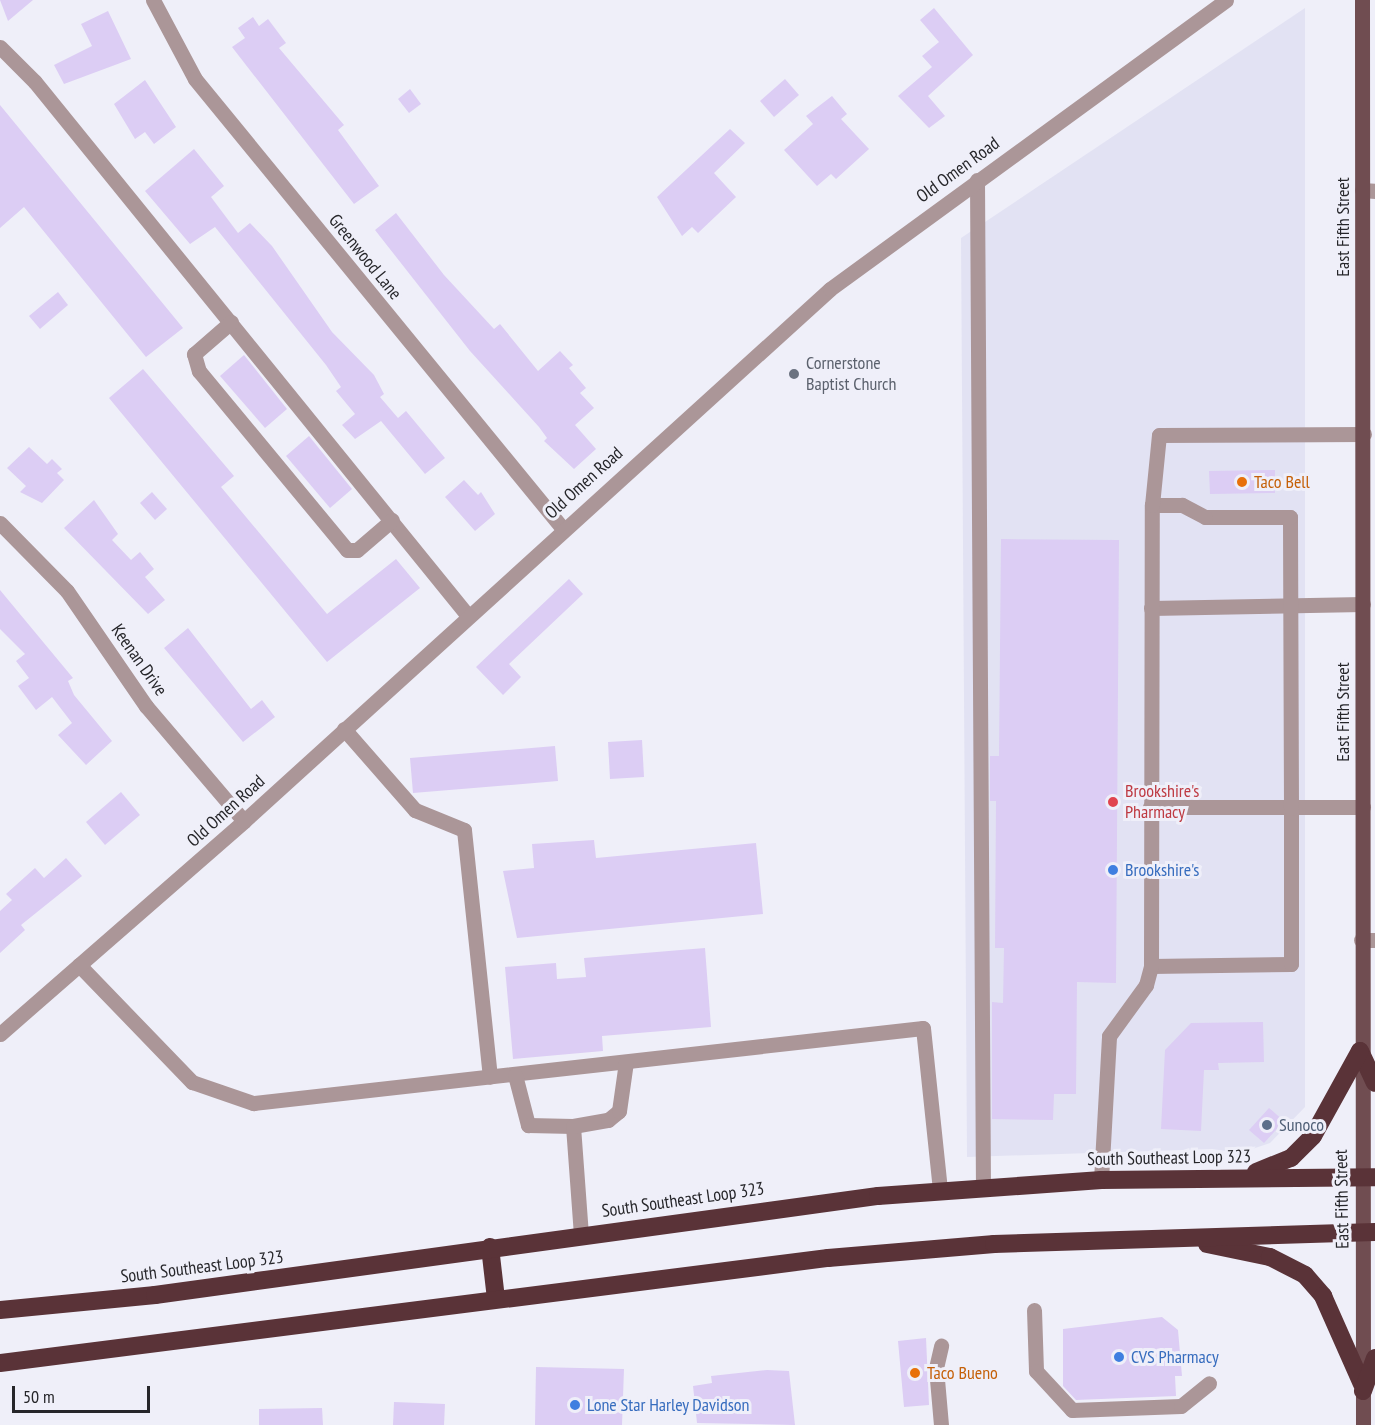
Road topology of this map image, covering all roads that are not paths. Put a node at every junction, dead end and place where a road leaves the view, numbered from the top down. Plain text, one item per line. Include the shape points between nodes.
1 (153, 0) edge
2 (1226, 0) edge
3 (1362, 0) edge
4 (0, 47) edge
5 (977, 180) junction
6 (1369, 191) edge
7 (231, 322) junction
8 (1369, 416) edge
9 (1364, 434) junction
10 (1152, 506) junction
11 (392, 520) junction
12 (0, 523) edge
13 (563, 528) junction
14 (1363, 604) junction
15 (1290, 605) junction
16 (1151, 608) junction
17 (468, 616) junction
18 (344, 729) junction
19 (1150, 807) junction
20 (1363, 807) junction
21 (1291, 808) junction
22 (244, 821) junction
23 (1369, 848) edge
24 (1368, 940) edge
25 (79, 965) junction
26 (1151, 966) junction
27 (1368, 1032) edge
28 (0, 1034) edge
29 (1360, 1051) junction
30 (626, 1062) junction
31 (515, 1075) junction
32 (490, 1077) junction
33 (1375, 1083) edge
34 (573, 1126) junction
35 (1368, 1177) edge
36 (1227, 1178) junction
37 (1101, 1180) junction
38 (983, 1186) junction
39 (940, 1190) junction
40 (1368, 1232) edge
41 (581, 1235) junction
42 (1176, 1237) junction
43 (490, 1247) junction
44 (496, 1299) junction
45 (0, 1310) edge
46 (1034, 1310) dead end
47 (941, 1346) dead end
48 (1375, 1358) edge
49 (0, 1363) edge
50 (1209, 1383) dead end
51 (1366, 1393) edge
52 (941, 1425) edge
53 (1363, 1425) edge

1 - 13 street, Greenwood Lane via 195,78
2 - 5 street, Old Omen Road
3 - 6 main road, East Fifth Street
4 - 7 street
5 - 13 street, Old Omen Road via 830,289
5 - 38 street
6 - 8 main road, East Fifth Street
7 - 11 street
7 - 11 street via 194,354 199,371 347,550 357,550
8 - 9 main road, East Fifth Street
9 - 10 street via 1159,435
9 - 14 main road, East Fifth Street
10 - 15 street via 1182,505 1205,518 1290,517
10 - 16 street
11 - 17 street
12 - 22 street, Keenan Drive via 67,591 146,706
13 - 17 street, Old Omen Road
14 - 15 street
14 - 20 main road, East Fifth Street
15 - 16 street
15 - 21 street
16 - 19 street
17 - 18 street, Old Omen Road
18 - 22 street, Old Omen Road
18 - 32 street via 415,810 464,830
19 - 21 street
19 - 26 street
20 - 21 street
20 - 23 main road, East Fifth Street
21 - 26 street via 1291,964
22 - 25 street, Old Omen Road
23 - 24 main road, East Fifth Street
24 - 27 main road, East Fifth Street
25 - 28 street, Old Omen Road
25 - 32 street via 175,1068 208,1090 237,1101 266,1103
26 - 37 street via 1146,985 1109,1036
27 - 29 main road, East Fifth Street
29 - 33 highway
29 - 35 main road, East Fifth Street
29 - 36 highway via 1320,1127 1302,1149 1279,1165
30 - 31 street
30 - 34 street via 619,1111 608,1120
30 - 39 street via 923,1028
31 - 32 street
31 - 34 street via 528,1125
34 - 41 street
35 - 36 highway, South Southeast Loop 323
35 - 40 main road, East Fifth Street
36 - 37 highway, South Southeast Loop 323
37 - 38 highway, South Southeast Loop 323
38 - 39 highway, South Southeast Loop 323
39 - 41 highway, South Southeast Loop 323
40 - 42 highway
40 - 51 main road, East Fifth Street
41 - 43 highway, South Southeast Loop 323
42 - 44 highway via 828,1258
42 - 51 highway via 1270,1257 1305,1275 1323,1296
43 - 44 highway
43 - 45 highway, South Southeast Loop 323 via 155,1295
44 - 49 highway
46 - 50 street via 1036,1371 1072,1410 1181,1406
47 - 52 street via 936,1368
48 - 51 highway
51 - 53 main road, East Fifth Street

